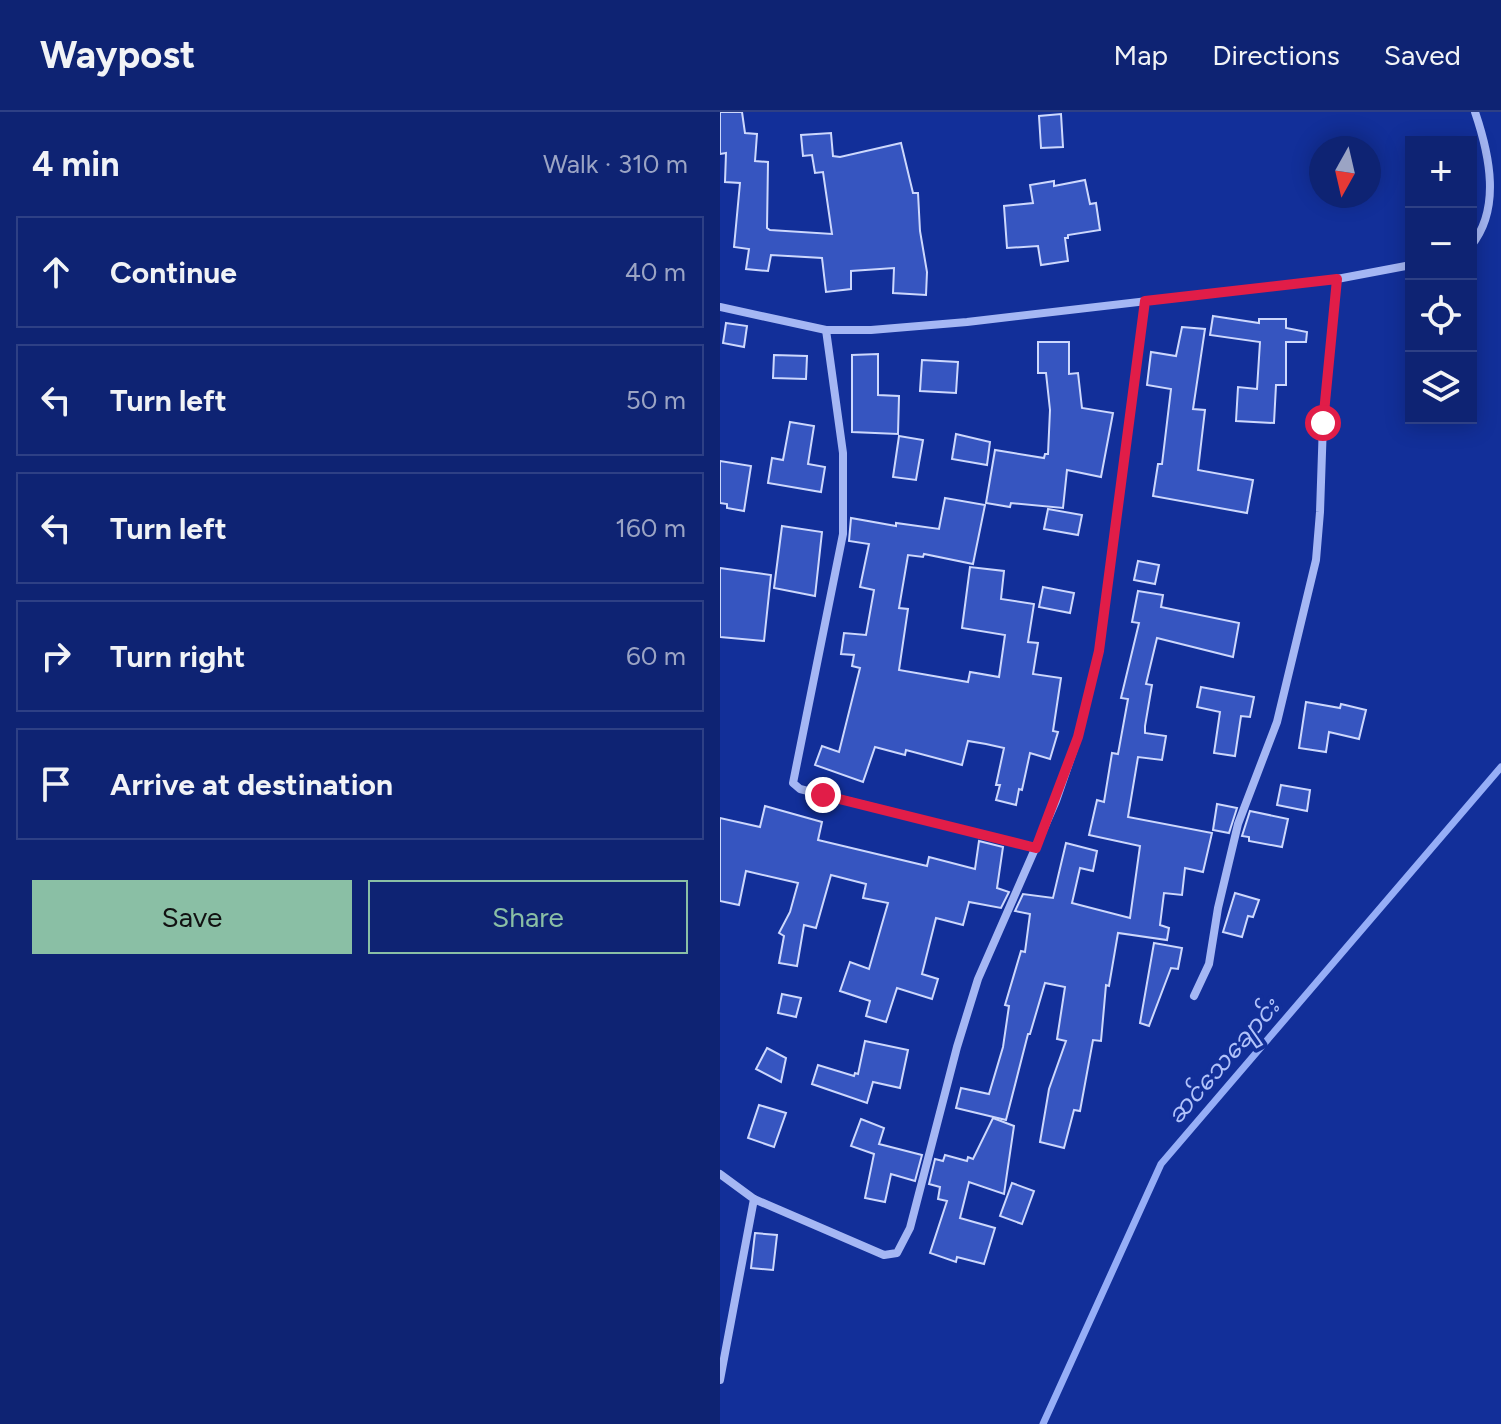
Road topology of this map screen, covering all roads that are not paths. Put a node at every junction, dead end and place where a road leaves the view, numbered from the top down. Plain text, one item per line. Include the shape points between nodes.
1 (1475, 112) edge
2 (1477, 239) edge
3 (1405, 266) edge
4 (1337, 279) junction
5 (1145, 301) junction
6 (720, 307) edge
7 (826, 330) junction
8 (1036, 848) junction
9 (1194, 996) dead end
10 (720, 1174) edge
11 (754, 1199) junction
12 (720, 1380) edge

1 - 2 street via 1496,173 1495,208
3 - 4 street
4 - 5 street
4 - 9 street via 1316,560 1277,722 1238,824 1209,964
5 - 7 street via 967,322
5 - 8 street via 1099,651 1078,737
6 - 7 street
7 - 8 street via 843,453 843,534 793,783
8 - 11 street via 978,979 901,1248 892,1255 876,1253
10 - 11 street
11 - 12 street

